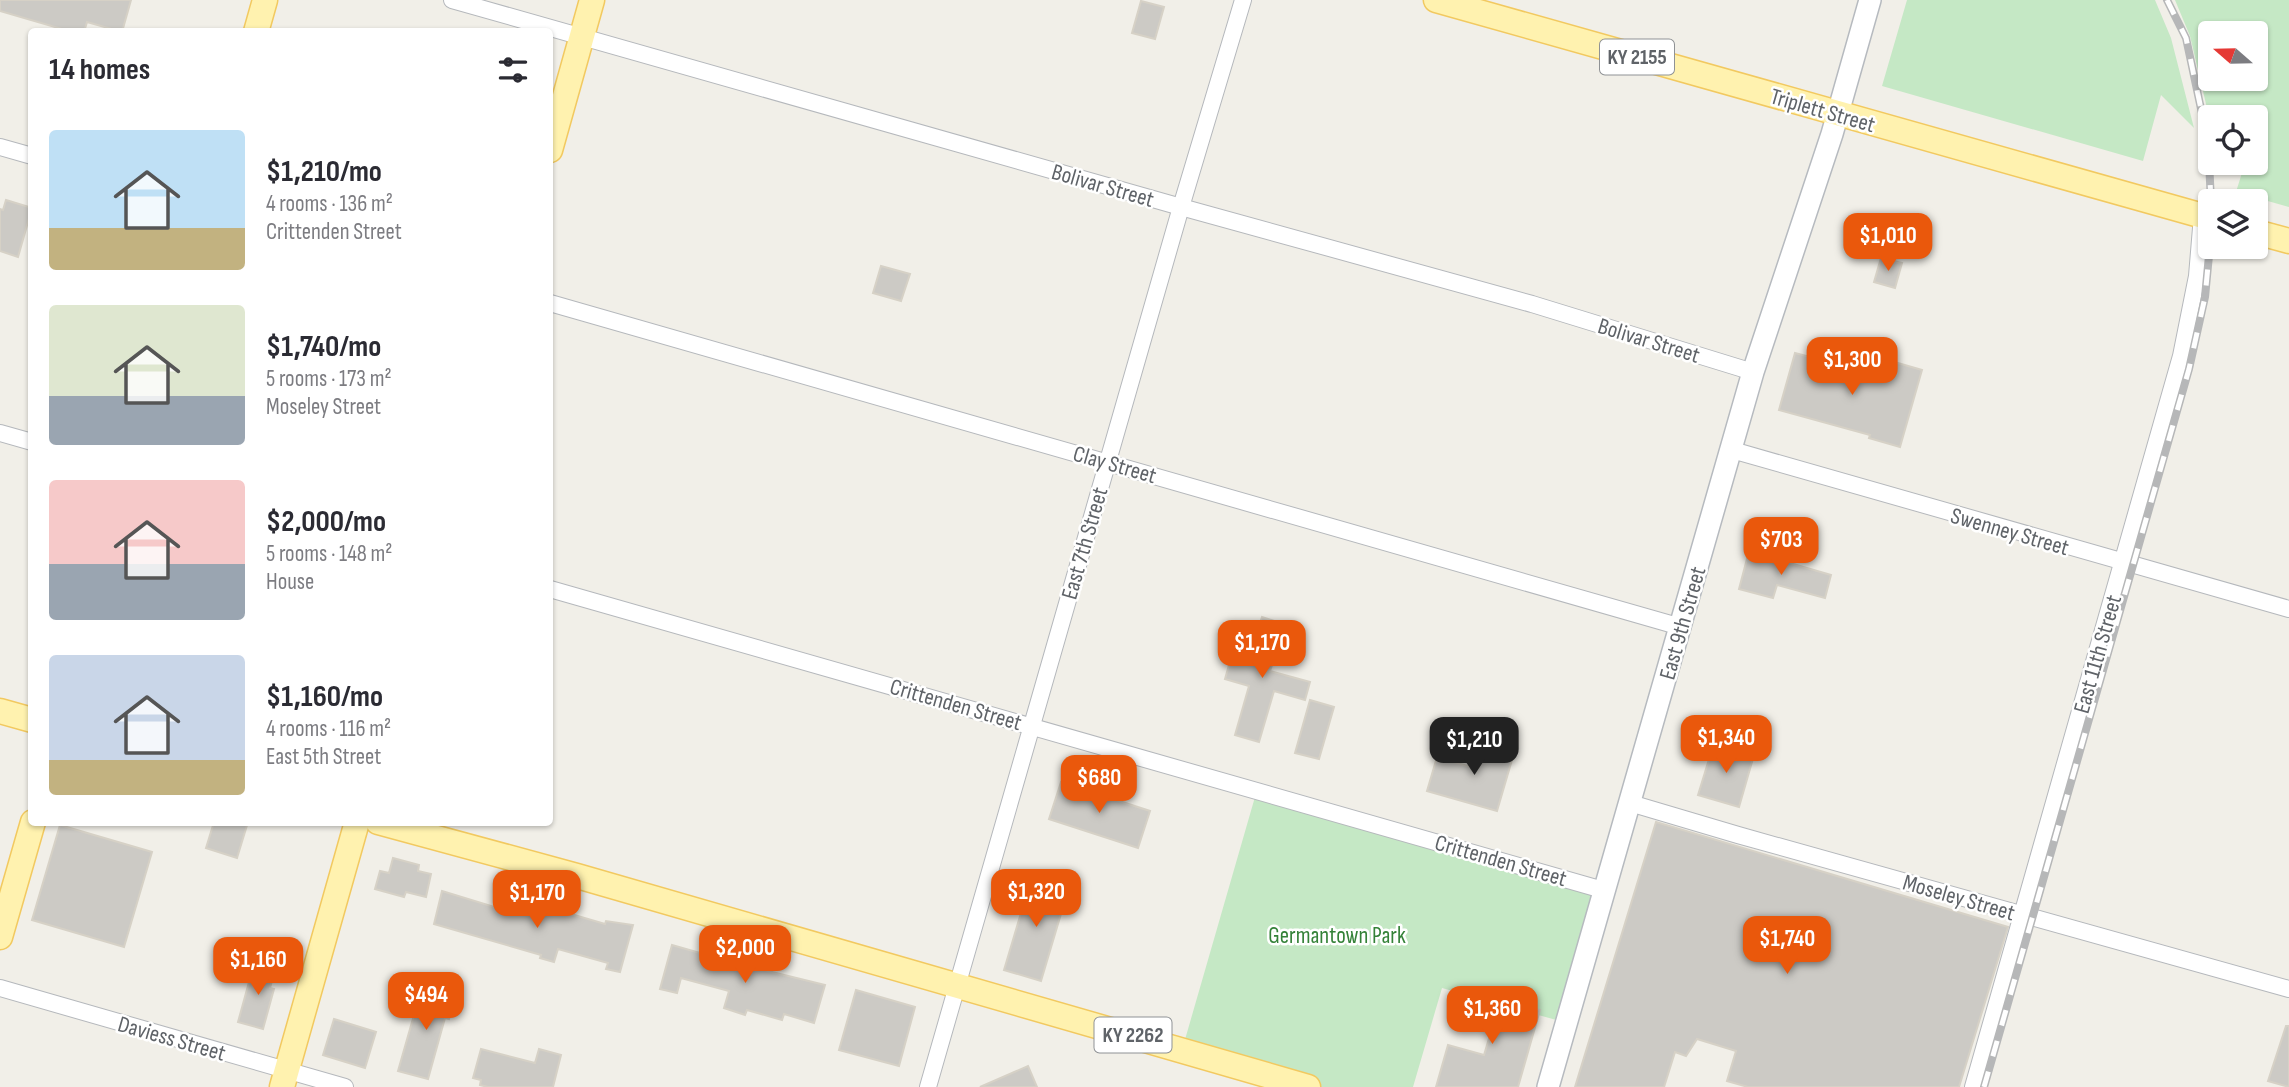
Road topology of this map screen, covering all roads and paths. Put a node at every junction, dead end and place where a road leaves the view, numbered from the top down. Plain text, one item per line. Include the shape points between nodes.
1 (265, 0) edge
2 (452, 0) edge
3 (592, 0) edge
4 (1243, 0) edge
5 (1436, 0) edge
6 (1870, 0) edge
7 (257, 28) edge
8 (582, 36) junction
9 (1838, 114) junction
10 (553, 139) edge
11 (0, 147) edge
12 (28, 155) edge
13 (1181, 207) junction
14 (2198, 215) edge
15 (2268, 235) edge
16 (2289, 241) edge
17 (2200, 259) edge
18 (553, 304) edge
19 (1753, 372) junction
20 (0, 433) edge
21 (28, 441) edge
22 (1732, 450) junction
23 (1108, 462) junction
24 (2123, 563) junction
25 (553, 590) edge
26 (2289, 609) edge
27 (1681, 627) junction
28 (0, 711) edge
29 (28, 719) edge
30 (1031, 725) junction
31 (1630, 803) junction
32 (32, 826) edge
33 (356, 826) edge
34 (393, 826) edge
35 (1603, 890) junction
36 (2023, 915) junction
37 (0, 937) edge
38 (958, 986) junction
39 (0, 988) edge
40 (2289, 989) edge
41 (285, 1079) edge
42 (345, 1087) edge
43 (928, 1087) edge
44 (1308, 1087) edge
45 (1548, 1087) edge
46 (1973, 1087) edge

1 - 7 main road
2 - 8 street, Bolivar Street
3 - 8 main road
4 - 13 street, East 7th Street
5 - 9 main road, Triplett Street / KY 2155
6 - 9 street, East 9th Street
8 - 10 main road
8 - 13 street, Bolivar Street
9 - 14 main road, Triplett Street / KY 2155
9 - 19 street, East 9th Street
11 - 12 street
13 - 19 street, Bolivar Street via 1532,304
13 - 23 street, East 7th Street
15 - 16 main road
17 - 24 street, East 11th Street via 2181,356
18 - 23 street, Clay Street
19 - 22 street, East 9th Street
20 - 21 street
22 - 24 street, Swenney Street
22 - 27 street, East 9th Street
23 - 27 street, Clay Street
23 - 30 street, East 7th Street
24 - 26 street, Swenney Street
24 - 36 street, East 11th Street
25 - 30 street, Crittenden Street
27 - 31 street, East 9th Street
28 - 29 main road
30 - 35 street, Crittenden Street
30 - 38 street, East 7th Street
31 - 35 street, East 9th Street
31 - 36 street, Moseley Street
32 - 37 main road
33 - 41 main road
34 - 38 main road, KY 2262
35 - 45 street, East 9th Street
36 - 40 street, Moseley Street
36 - 46 street, East 11th Street
38 - 43 street, East 7th Street
38 - 44 main road, KY 2262
39 - 41 street, Daviess Street
41 - 42 street, Daviess Street

